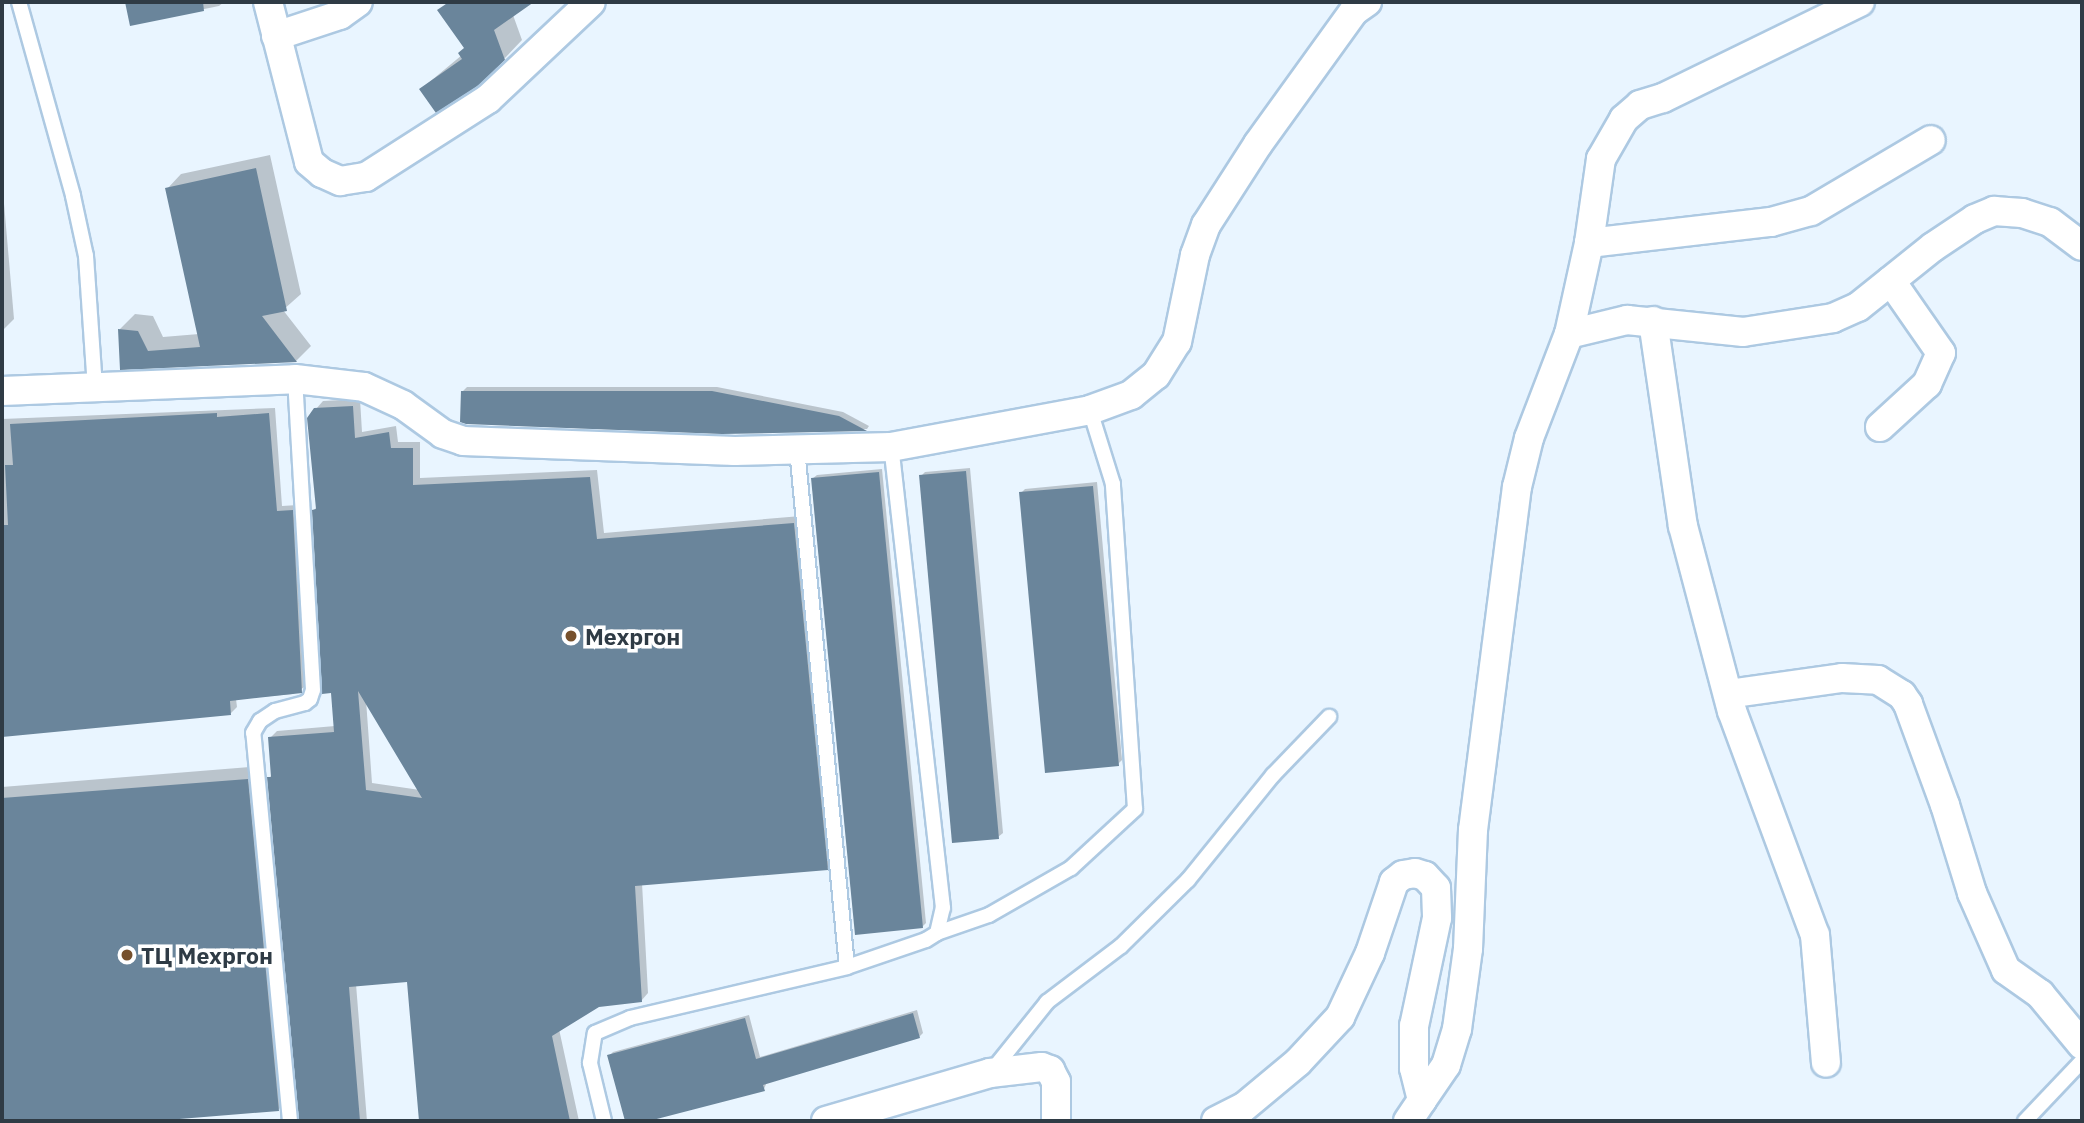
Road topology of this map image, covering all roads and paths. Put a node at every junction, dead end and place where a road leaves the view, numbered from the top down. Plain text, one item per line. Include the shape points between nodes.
1 (19, 2) edge
2 (268, 2) edge
3 (358, 2) edge
4 (591, 2) edge
5 (1860, 2) edge
6 (1358, 5) edge
7 (276, 36) junction
8 (1931, 140) dead end
9 (1589, 243) junction
10 (2082, 246) edge
11 (1891, 281) junction
12 (1653, 321) junction
13 (1569, 334) junction
14 (295, 379) junction
15 (95, 387) junction
16 (2, 391) edge
17 (1090, 410) junction
18 (1880, 427) dead end
19 (891, 447) junction
20 (797, 449) junction
21 (1728, 694) junction
22 (1329, 717) dead end
23 (937, 933) junction
24 (847, 967) junction
25 (2082, 1045) edge
26 (2082, 1061) edge
27 (1826, 1063) dead end
28 (990, 1073) junction
29 (1415, 1110) edge
30 (290, 1121) edge
31 (604, 1121) edge
32 (826, 1121) edge
33 (1056, 1121) edge
34 (1216, 1121) edge
35 (2025, 1121) edge

1 - 15 lane via 86,256
2 - 7 street
3 - 7 street via 340,15
4 - 7 street via 488,99 366,177 340,181 309,162
5 - 9 street via 1640,105 1612,135 1601,159
6 - 17 street via 1206,225 1177,342 1156,375 1131,395
8 - 9 street via 1811,211 1771,222
9 - 13 street
10 - 11 street via 2050,222 2022,213 1994,212 1954,233
11 - 12 street via 1858,307 1781,328 1743,332
11 - 18 street via 1941,353 1927,384
12 - 13 street via 1627,320
12 - 21 street via 1683,526
13 - 29 street via 1529,438 1517,486 1474,830 1468,949 1457,1028 1446,1065
14 - 15 street
14 - 20 street via 364,387 463,441 735,452
14 - 30 lane via 313,690 305,703 275,711 260,721 253,733
15 - 16 street
17 - 19 street
17 - 23 lane via 1113,484 1135,809 1071,868 989,915
19 - 20 street
19 - 23 lane via 943,908
20 - 24 lane
21 - 25 street via 1842,678 1878,680 1902,695 1945,805 1972,893 2006,970 2040,994
21 - 27 street via 1815,935
22 - 28 lane via 1273,775 1188,880 1121,946 1047,1002
23 - 24 lane
24 - 31 lane via 630,1018 595,1033 590,1063
26 - 35 lane
28 - 32 street
28 - 33 street via 1028,1067 1050,1070 1056,1082
29 - 34 street via 1414,1026 1437,918 1436,888 1415,873 1394,881 1370,953 1340,1017 1298,1062 1244,1107

